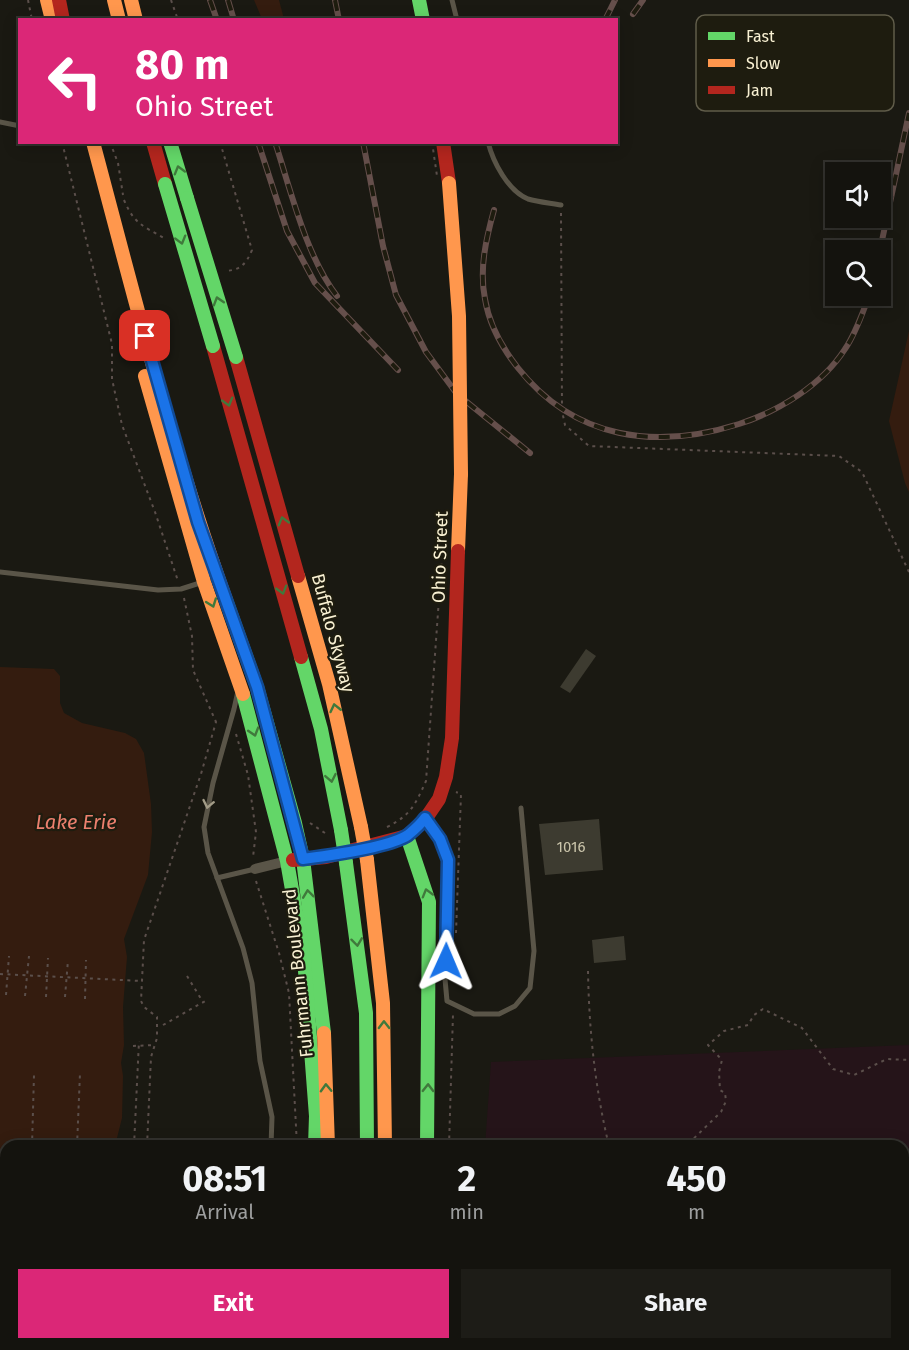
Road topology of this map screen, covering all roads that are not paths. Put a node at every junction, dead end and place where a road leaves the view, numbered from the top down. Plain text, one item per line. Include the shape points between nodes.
1 (47, 0) edge
2 (59, 0) edge
3 (114, 0) edge
4 (131, 0) edge
5 (419, 0) edge
6 (452, 0) edge
7 (52, 18) edge
8 (63, 18) edge
9 (118, 18) edge
10 (136, 18) edge
11 (423, 18) edge
12 (456, 18) edge
13 (0, 122) edge
14 (18, 126) edge
15 (85, 144) edge
16 (94, 144) edge
17 (154, 144) edge
18 (171, 144) edge
19 (443, 144) edge
20 (489, 144) edge
21 (561, 205) road end
22 (0, 572) edge
23 (211, 580) junction
24 (238, 676) junction
25 (521, 808) dead end
26 (425, 818) junction
27 (407, 836) junction
28 (303, 859) junction
29 (287, 861) junction
30 (254, 864) joint
31 (217, 878) junction
32 (271, 1140) edge
33 (315, 1140) edge
34 (328, 1140) edge
35 (367, 1140) edge
36 (385, 1140) edge
37 (426, 1140) edge

1 - 7 main road
2 - 8 main road
3 - 9 main road
4 - 10 main road
5 - 11 main road
6 - 12 lane
13 - 14 lane
15 - 23 main road, Fuhrmann Boulevard via 158,426
16 - 23 main road, Fuhrmann Boulevard
17 -> 35 main road, Buffalo Skyway, bridge via 321,729 335,833 346,863 366,1013
36 -> 18 main road, Buffalo Skyway, bridge via 383,1003 361,827 329,684
19 - 26 main road, Ohio Street, bridge via 459,316 461,474 453,738 439,799
20 - 21 lane via 492,158 507,182 526,198
22 - 23 lane via 158,590 181,589
23 -> 24 main road, Fuhrmann Boulevard
23 - 28 main road, Fuhrmann Boulevard via 257,687
24 -> 29 main road, Fuhrmann Boulevard
24 -> 31 lane via 234,709 204,827
25 - 26 lane via 534,951 530,988 515,1006 499,1014 474,1014 447,1001 448,860 440,839
26 - 27 main road, Ohio Street
27 - 28 main road, Ohio Street
37 -> 27 main road via 429,902
28 - 29 main road, Ohio Street
34 -> 28 main road, Fuhrmann Boulevard via 325,1041
29 - 30 street
29 - 33 main road, Fuhrmann Boulevard via 303,958
30 - 31 lane
31 - 32 lane via 252,983 260,1061 272,1117

